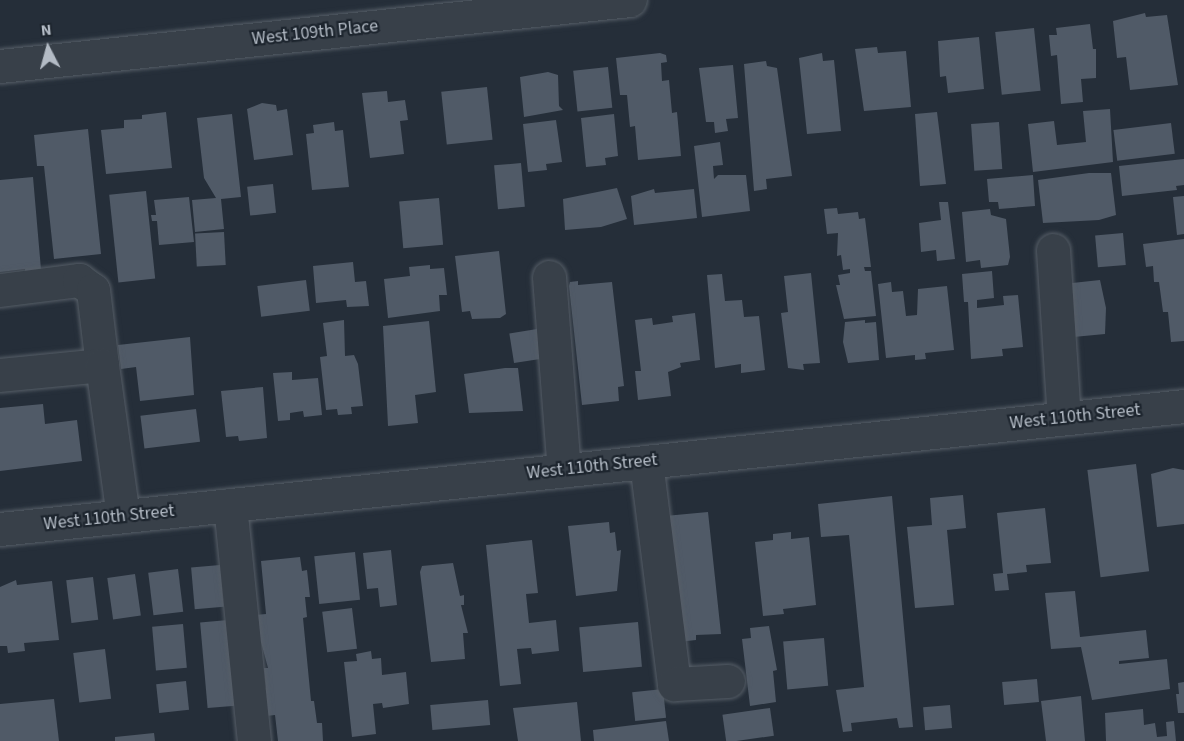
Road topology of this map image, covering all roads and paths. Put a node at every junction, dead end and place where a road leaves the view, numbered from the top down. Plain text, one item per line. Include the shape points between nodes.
1 (630, 0) edge
2 (0, 66) edge
3 (1053, 250) dead end
4 (549, 277) dead end
5 (0, 290) edge
6 (102, 365) junction
7 (0, 375) edge
8 (1184, 406) edge
9 (1064, 418) junction
10 (646, 462) junction
11 (564, 470) junction
12 (230, 505) junction
13 (123, 516) junction
14 (0, 529) edge
15 (728, 681) dead end
16 (254, 741) edge

1 - 2 street, West 109th Place
3 - 9 street
4 - 11 street
5 - 6 street via 79,280 93,290
6 - 7 street
6 - 13 street
8 - 9 street, West 110th Street
9 - 10 street, West 110th Street
10 - 11 street, West 110th Street
10 - 15 street via 674,684
11 - 12 street, West 110th Street
12 - 13 street, West 110th Street
12 - 16 street
13 - 14 street, West 110th Street

